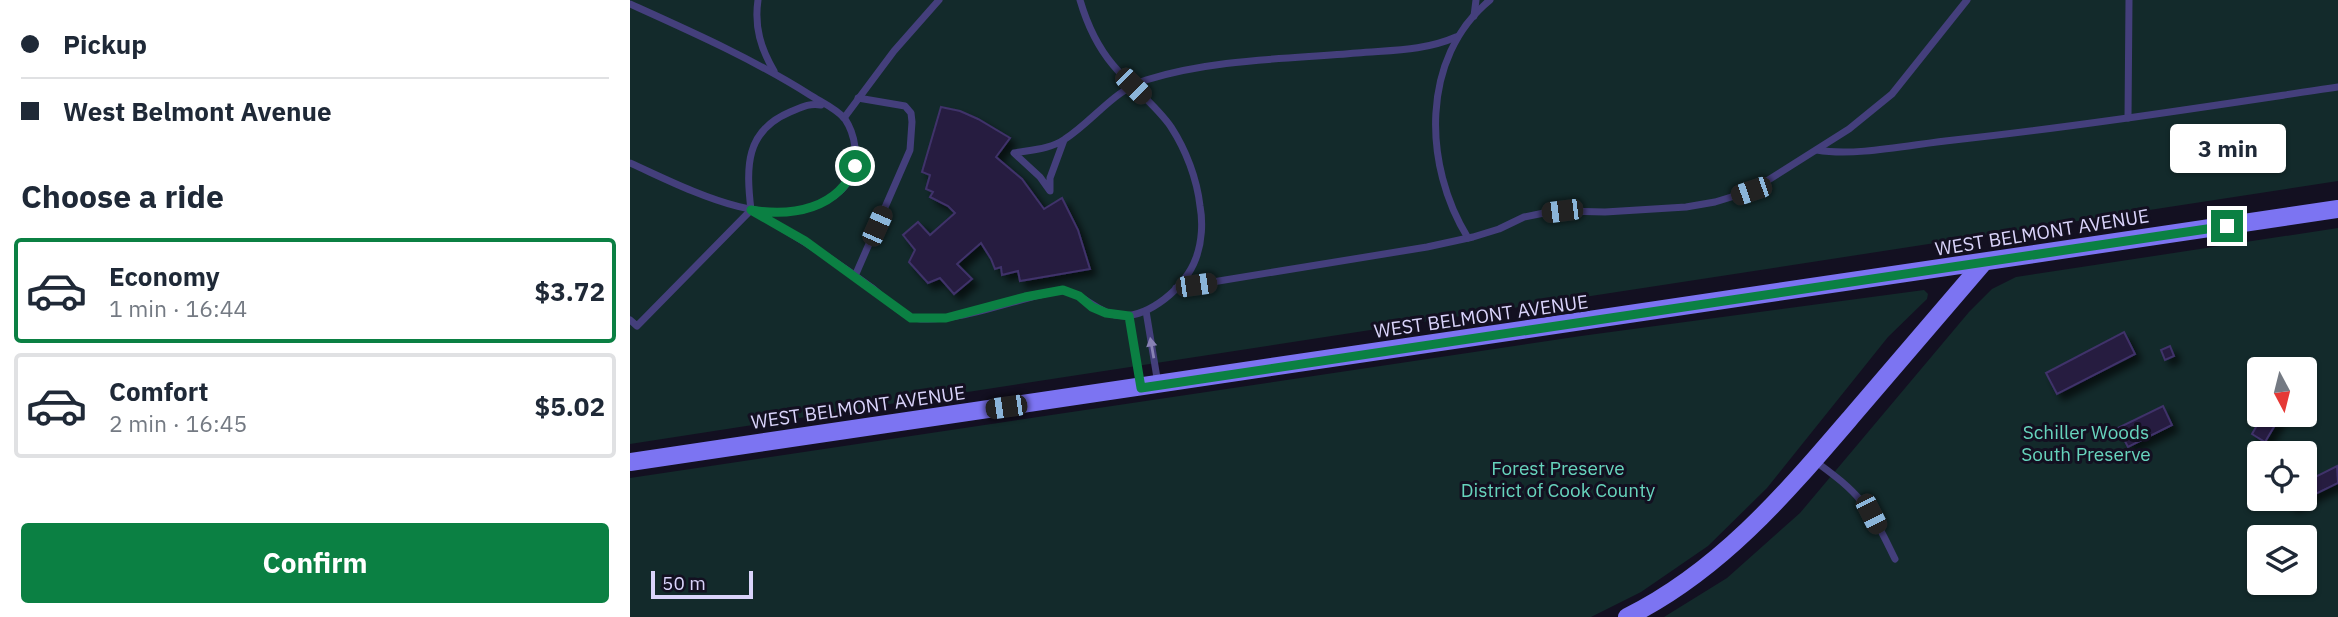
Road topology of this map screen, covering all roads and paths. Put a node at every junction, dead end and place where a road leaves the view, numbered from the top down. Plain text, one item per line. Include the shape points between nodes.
1 (758, 0) edge
2 (939, 0) edge
3 (1080, 0) edge
4 (1476, 0) edge
5 (1490, 0) edge
6 (1967, 0) edge
7 (2129, 0) edge
8 (630, 4) edge
9 (1474, 16) junction
10 (1456, 37) junction
11 (774, 72) junction
12 (1133, 86) junction
13 (2338, 87) edge
14 (858, 98) junction
15 (828, 106) junction
16 (844, 118) junction
17 (2128, 118) junction
18 (1064, 140) junction
19 (1816, 150) junction
20 (630, 163) edge
21 (2338, 209) edge
22 (751, 210) junction
23 (1468, 238) junction
24 (1984, 262) junction
25 (855, 276) junction
26 (1176, 288) junction
27 (1146, 311) junction
28 (1129, 316) junction
29 (630, 320) edge
30 (1150, 386) junction
31 (1814, 460) junction
32 (630, 462) edge
33 (1895, 559) dead end
34 (1627, 617) edge

1 - 11 lane via 759,38
2 - 14 lane
3 - 12 lane via 1099,47
4 - 9 lane
5 - 9 lane
6 - 19 lane via 1892,94
7 - 17 lane
8 - 11 lane
9 - 10 lane
10 - 12 lane via 1410,50 1200,68
10 - 23 lane via 1439,84 1437,149 1453,212
11 - 15 lane
12 - 18 lane
12 - 26 lane via 1171,128 1198,189 1199,249
13 - 17 lane
14 - 16 lane
14 - 25 lane via 905,106 912,122 910,150
15 - 16 lane
15 - 22 lane via 810,103 761,131 750,153 747,182
16 - 22 lane via 853,135 855,166 841,191 803,210
17 - 19 lane via 1845,152
18 - 18 lane via 1014,153 1050,191 1054,166
19 - 23 lane via 1751,191 1715,202 1650,210 1544,213
20 - 22 lane
21 - 24 main road, WEST BELMONT AVENUE
22 - 25 lane
22 - 29 lane via 637,326
23 - 26 lane
24 - 30 main road, WEST BELMONT AVENUE
24 - 31 main road
25 - 28 lane via 911,318 946,318 1063,290 1106,313
26 - 27 lane
27 - 28 lane
30 -> 27 lane
28 - 30 lane
30 - 32 main road, WEST BELMONT AVENUE
31 - 33 lane via 1862,501
31 - 34 main road via 1735,544 1679,587

